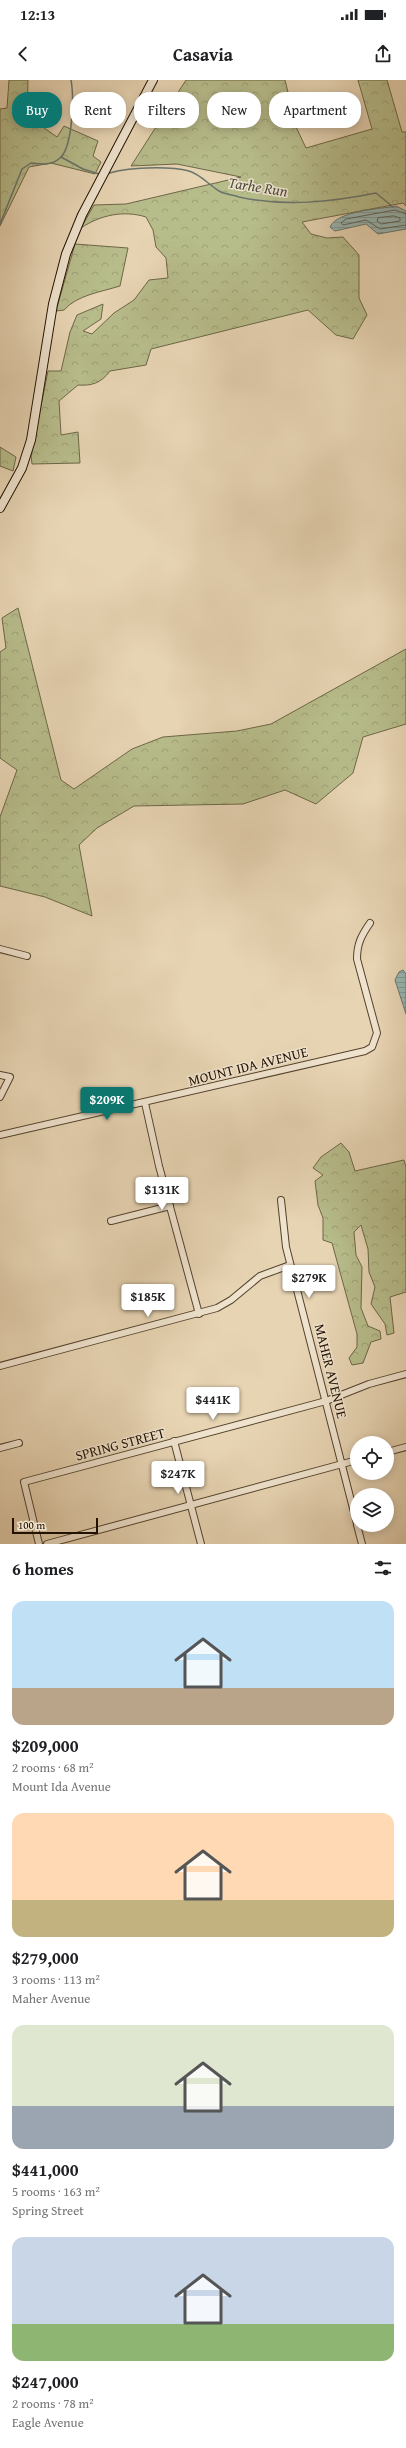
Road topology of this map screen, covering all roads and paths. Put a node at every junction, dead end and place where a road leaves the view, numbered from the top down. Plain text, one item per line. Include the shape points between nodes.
1 (153, 80) edge
2 (0, 508) edge
3 (370, 923) dead end
4 (0, 949) edge
5 (27, 956) dead end
6 (0, 1075) edge
7 (0, 1097) edge
8 (145, 1103) junction
9 (0, 1136) edge
10 (281, 1200) dead end
11 (170, 1206) junction
12 (111, 1221) dead end
13 (290, 1265) junction
14 (199, 1314) junction
15 (0, 1366) edge
16 (406, 1374) edge
17 (326, 1401) junction
18 (174, 1441) junction
19 (19, 1443) dead end
20 (406, 1447) edge
21 (0, 1448) edge
22 (394, 1450) edge
23 (350, 1462) edge
24 (342, 1464) junction
25 (350, 1497) edge
26 (190, 1505) junction
27 (359, 1532) edge
28 (39, 1544) edge
29 (47, 1544) edge
30 (201, 1544) edge
31 (362, 1544) edge

1 - 2 street via 82,214 66,254 53,304 30,440 22,468
3 - 8 street, MOUNT IDA AVENUE via 359,939 357,949 377,1032 372,1047 365,1051
4 - 5 street
6 - 7 street via 10,1077
8 - 9 street, MOUNT IDA AVENUE
8 - 11 street
10 - 13 street, MAHER AVENUE
11 - 12 street
11 - 14 street
13 - 14 street via 268,1271 225,1305
13 - 17 street, MAHER AVENUE
14 - 15 street
16 - 17 street, SPRING STREET via 369,1384
17 - 18 street, SPRING STREET
17 - 24 street, MAHER AVENUE
18 - 26 street
18 - 28 street, SPRING STREET via 24,1482
19 - 21 street
20 - 22 street
23 - 24 street
24 - 25 street, MAHER AVENUE
24 - 26 street
26 - 29 street
26 - 30 street
27 - 31 street, MAHER AVENUE

